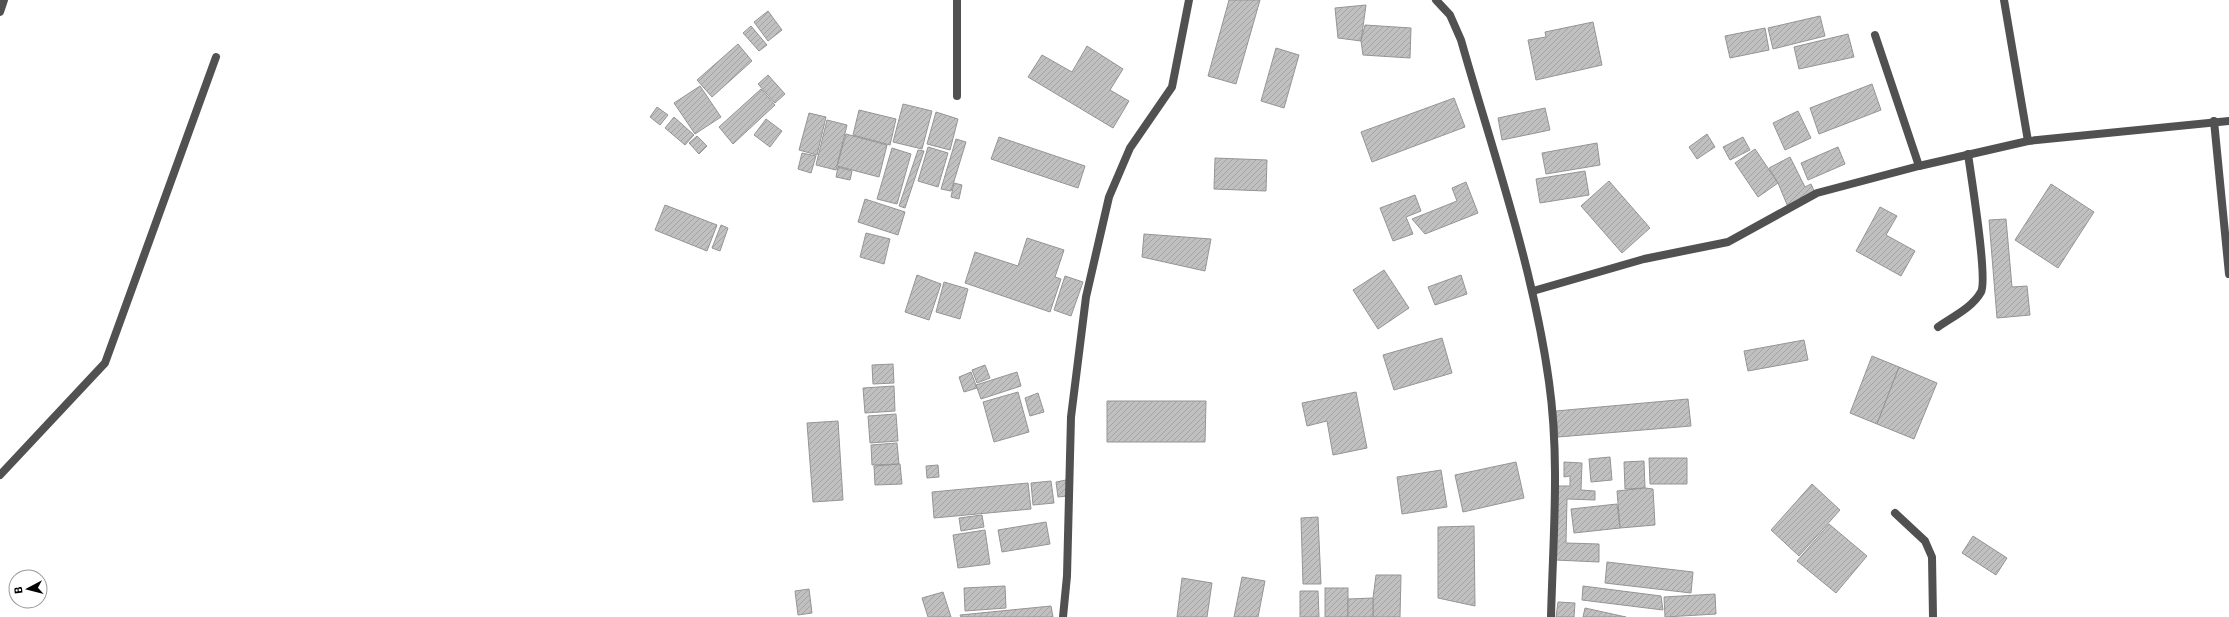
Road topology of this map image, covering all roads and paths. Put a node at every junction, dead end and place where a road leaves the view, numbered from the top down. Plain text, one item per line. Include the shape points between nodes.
1 (4, 0) edge
2 (957, 0) edge
3 (1189, 0) edge
4 (1436, 0) edge
5 (2004, 0) edge
6 (0, 12) edge
7 (1875, 35) dead end
8 (216, 57) dead end
9 (957, 96) dead end
10 (2229, 120) edge
11 (2214, 121) junction
12 (2028, 141) junction
13 (1968, 154) junction
14 (1919, 166) junction
15 (2229, 274) edge
16 (1533, 291) junction
17 (1938, 327) dead end
18 (0, 474) edge
19 (1895, 513) dead end
20 (1063, 617) edge
21 (1551, 617) edge
22 (1933, 617) edge

1 - 6 street
2 - 9 street
3 - 20 street via 1172,87 1130,148 1108,197 1086,297 1071,417 1067,576
4 - 16 street via 1450,15 1461,40
5 - 12 street
7 - 14 street
8 - 18 street via 106,363
10 - 11 street
11 - 12 street
11 - 15 street
12 - 13 street
13 - 14 street
13 - 17 street via 1981,248 1982,291 1974,302
14 - 16 street via 1817,194 1728,242 1644,259
16 - 21 street via 1549,383 1554,452
19 - 22 street via 1925,541 1932,557

